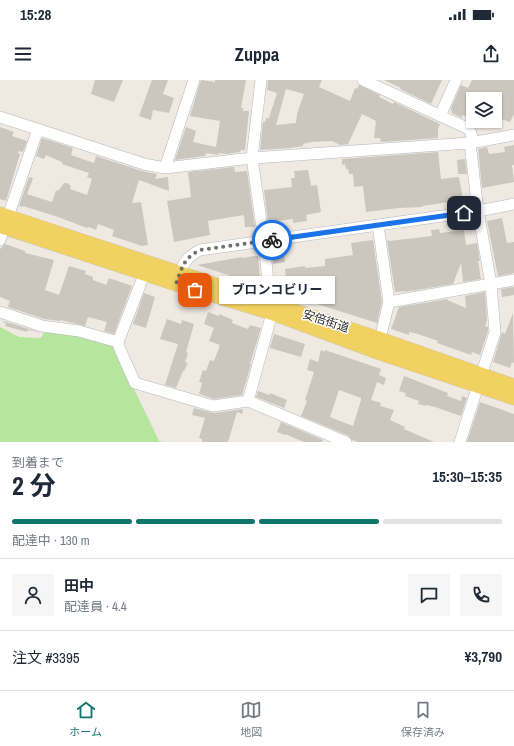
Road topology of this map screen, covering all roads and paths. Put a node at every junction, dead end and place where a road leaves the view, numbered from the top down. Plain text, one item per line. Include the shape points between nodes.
1 (194, 80) edge
2 (261, 80) edge
3 (363, 80) edge
4 (456, 80) edge
5 (440, 116) junction
6 (0, 117) edge
7 (38, 129) junction
8 (514, 135) edge
9 (472, 143) junction
10 (252, 158) junction
11 (165, 168) junction
12 (514, 204) edge
13 (478, 211) junction
14 (2, 225) edge
15 (378, 225) junction
16 (264, 242) junction
17 (146, 267) junction
18 (178, 278) junction
19 (514, 280) edge
20 (491, 284) junction
21 (389, 302) junction
22 (271, 308) junction
23 (0, 312) edge
24 (380, 339) junction
25 (118, 342) junction
26 (479, 380) junction
27 (514, 386) edge
28 (514, 398) edge
29 (248, 401) junction
30 (346, 442) edge
31 (460, 442) edge

1 - 11 street
2 - 10 street
3 - 5 street
4 - 5 street
5 - 9 street via 470,129
6 - 7 street
7 - 11 street via 144,164
7 - 14 street
8 - 9 street
9 - 10 street
9 - 13 street
10 - 11 street
10 - 16 street
12 - 13 street
13 - 15 street
13 - 20 street
14 - 17 main road, 安倍街道
15 - 16 street
15 - 21 street
16 - 18 street via 200,250 184,262
16 - 22 street
17 - 18 main road, 安倍街道
17 - 25 street
18 - 22 main road, 安倍街道
19 - 20 street
20 - 21 street
20 - 26 street via 495,332
21 - 24 street
22 - 24 main road, 安倍街道
22 - 26 main road, 安倍街道 via 377,352
22 - 29 street
23 - 25 street via 42,326 79,331
24 - 26 main road, 安倍街道
25 - 29 street via 135,383 213,406
26 - 27 main road, 安倍街道
26 - 28 main road, 安倍街道
26 - 31 street
29 - 30 street

